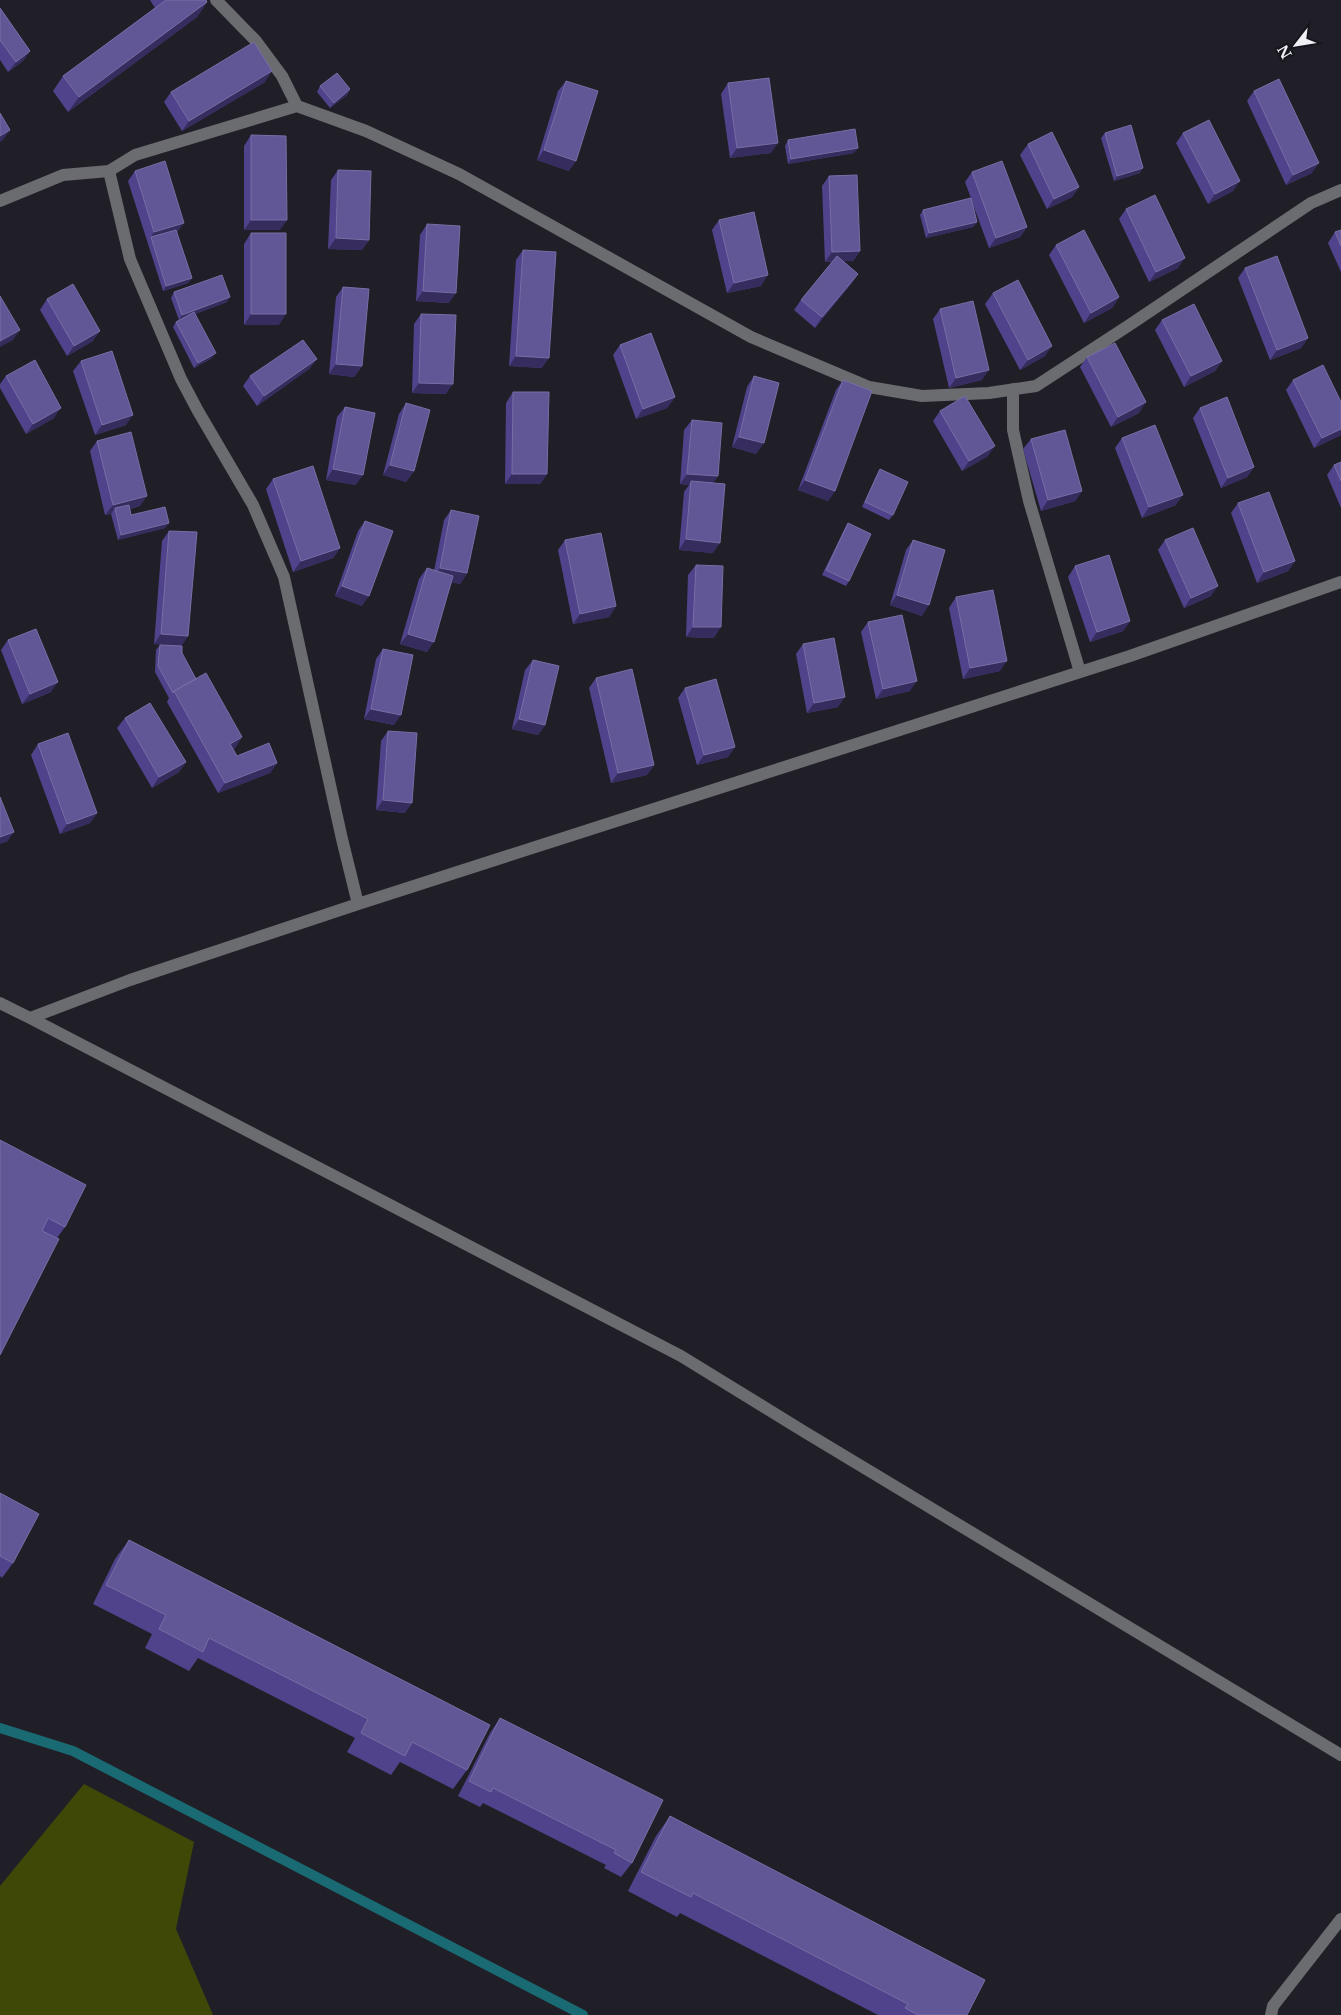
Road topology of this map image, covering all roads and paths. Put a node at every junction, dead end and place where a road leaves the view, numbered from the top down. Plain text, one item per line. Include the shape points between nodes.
1 (216, 0) edge
2 (297, 106) junction
3 (110, 172) junction
4 (1341, 190) edge
5 (0, 201) edge
6 (1013, 389) junction
7 (1341, 582) edge
8 (1080, 672) junction
9 (358, 904) junction
10 (0, 1003) edge
11 (30, 1018) junction
12 (1341, 1755) edge
13 (1341, 1919) edge
14 (1271, 2015) edge

1 - 2 street via 256,41 282,76
2 - 3 street via 135,155
2 - 6 street via 366,131 459,174 751,336 869,387 922,396
3 - 5 street via 63,175
3 - 9 street via 130,259 181,379 253,505 284,577
4 - 6 street via 1311,203 1036,386
6 - 8 street via 1014,430 1029,501
7 - 8 street
8 - 9 street
9 - 11 street via 130,980
10 - 11 street
11 - 12 street via 681,1356
13 - 14 street via 1273,2006

